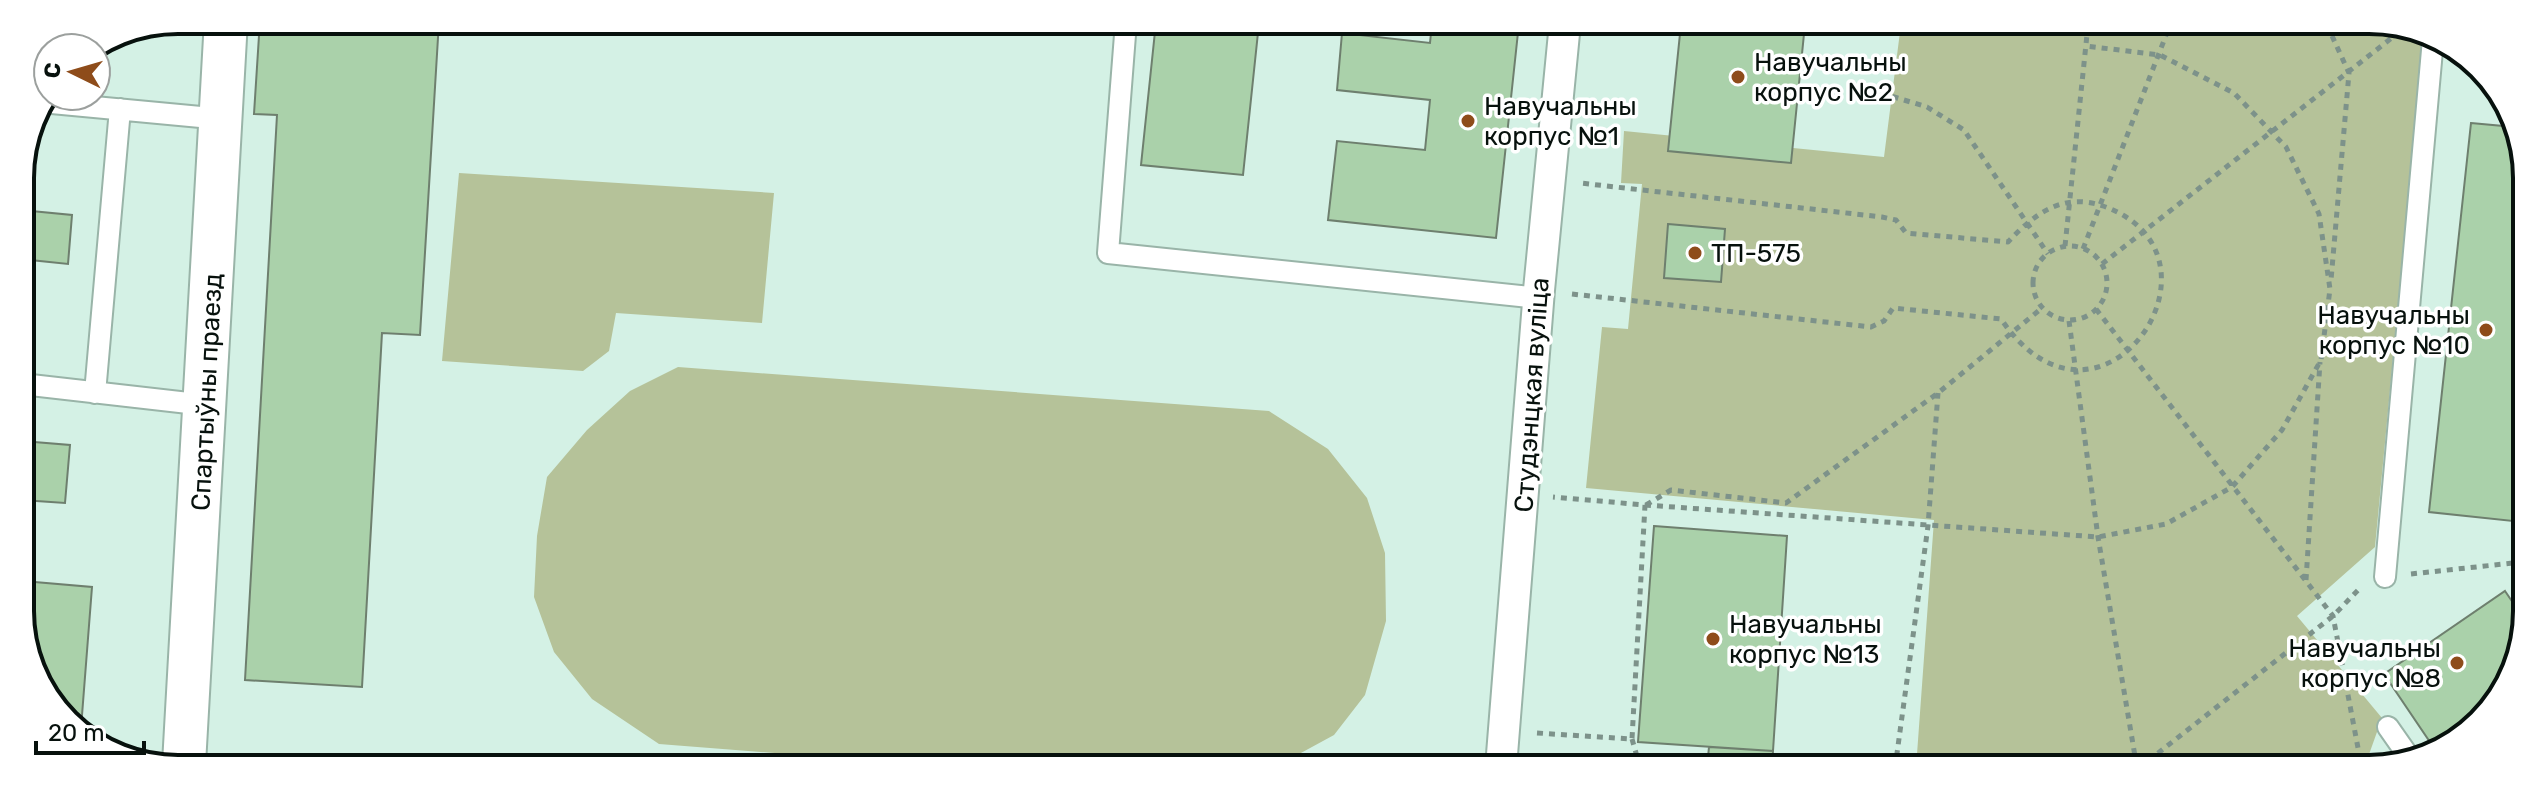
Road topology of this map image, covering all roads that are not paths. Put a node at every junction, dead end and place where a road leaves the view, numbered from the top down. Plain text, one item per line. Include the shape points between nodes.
1 (225, 34) edge
2 (1125, 34) edge
3 (1564, 34) edge
4 (2432, 49) edge
5 (112, 108) edge
6 (120, 109) junction
7 (222, 119) junction
8 (1539, 294) junction
9 (34, 385) edge
10 (95, 393) junction
11 (206, 405) junction
12 (2385, 577) road end
13 (2388, 727) dead end
14 (2404, 750) edge
15 (185, 755) edge
16 (1502, 755) edge

1 - 7 street, Спартыўны праезд
2 - 8 lane via 1108,253
3 - 8 street, Студэнцкая вуліца
4 - 12 lane
5 - 6 lane
6 - 7 lane
6 - 10 lane
7 - 11 street, Спартыўны праезд
8 - 16 street, Студэнцкая вуліца
9 - 10 lane
10 - 11 lane
11 - 15 street, Спартыўны праезд
13 - 14 lane

